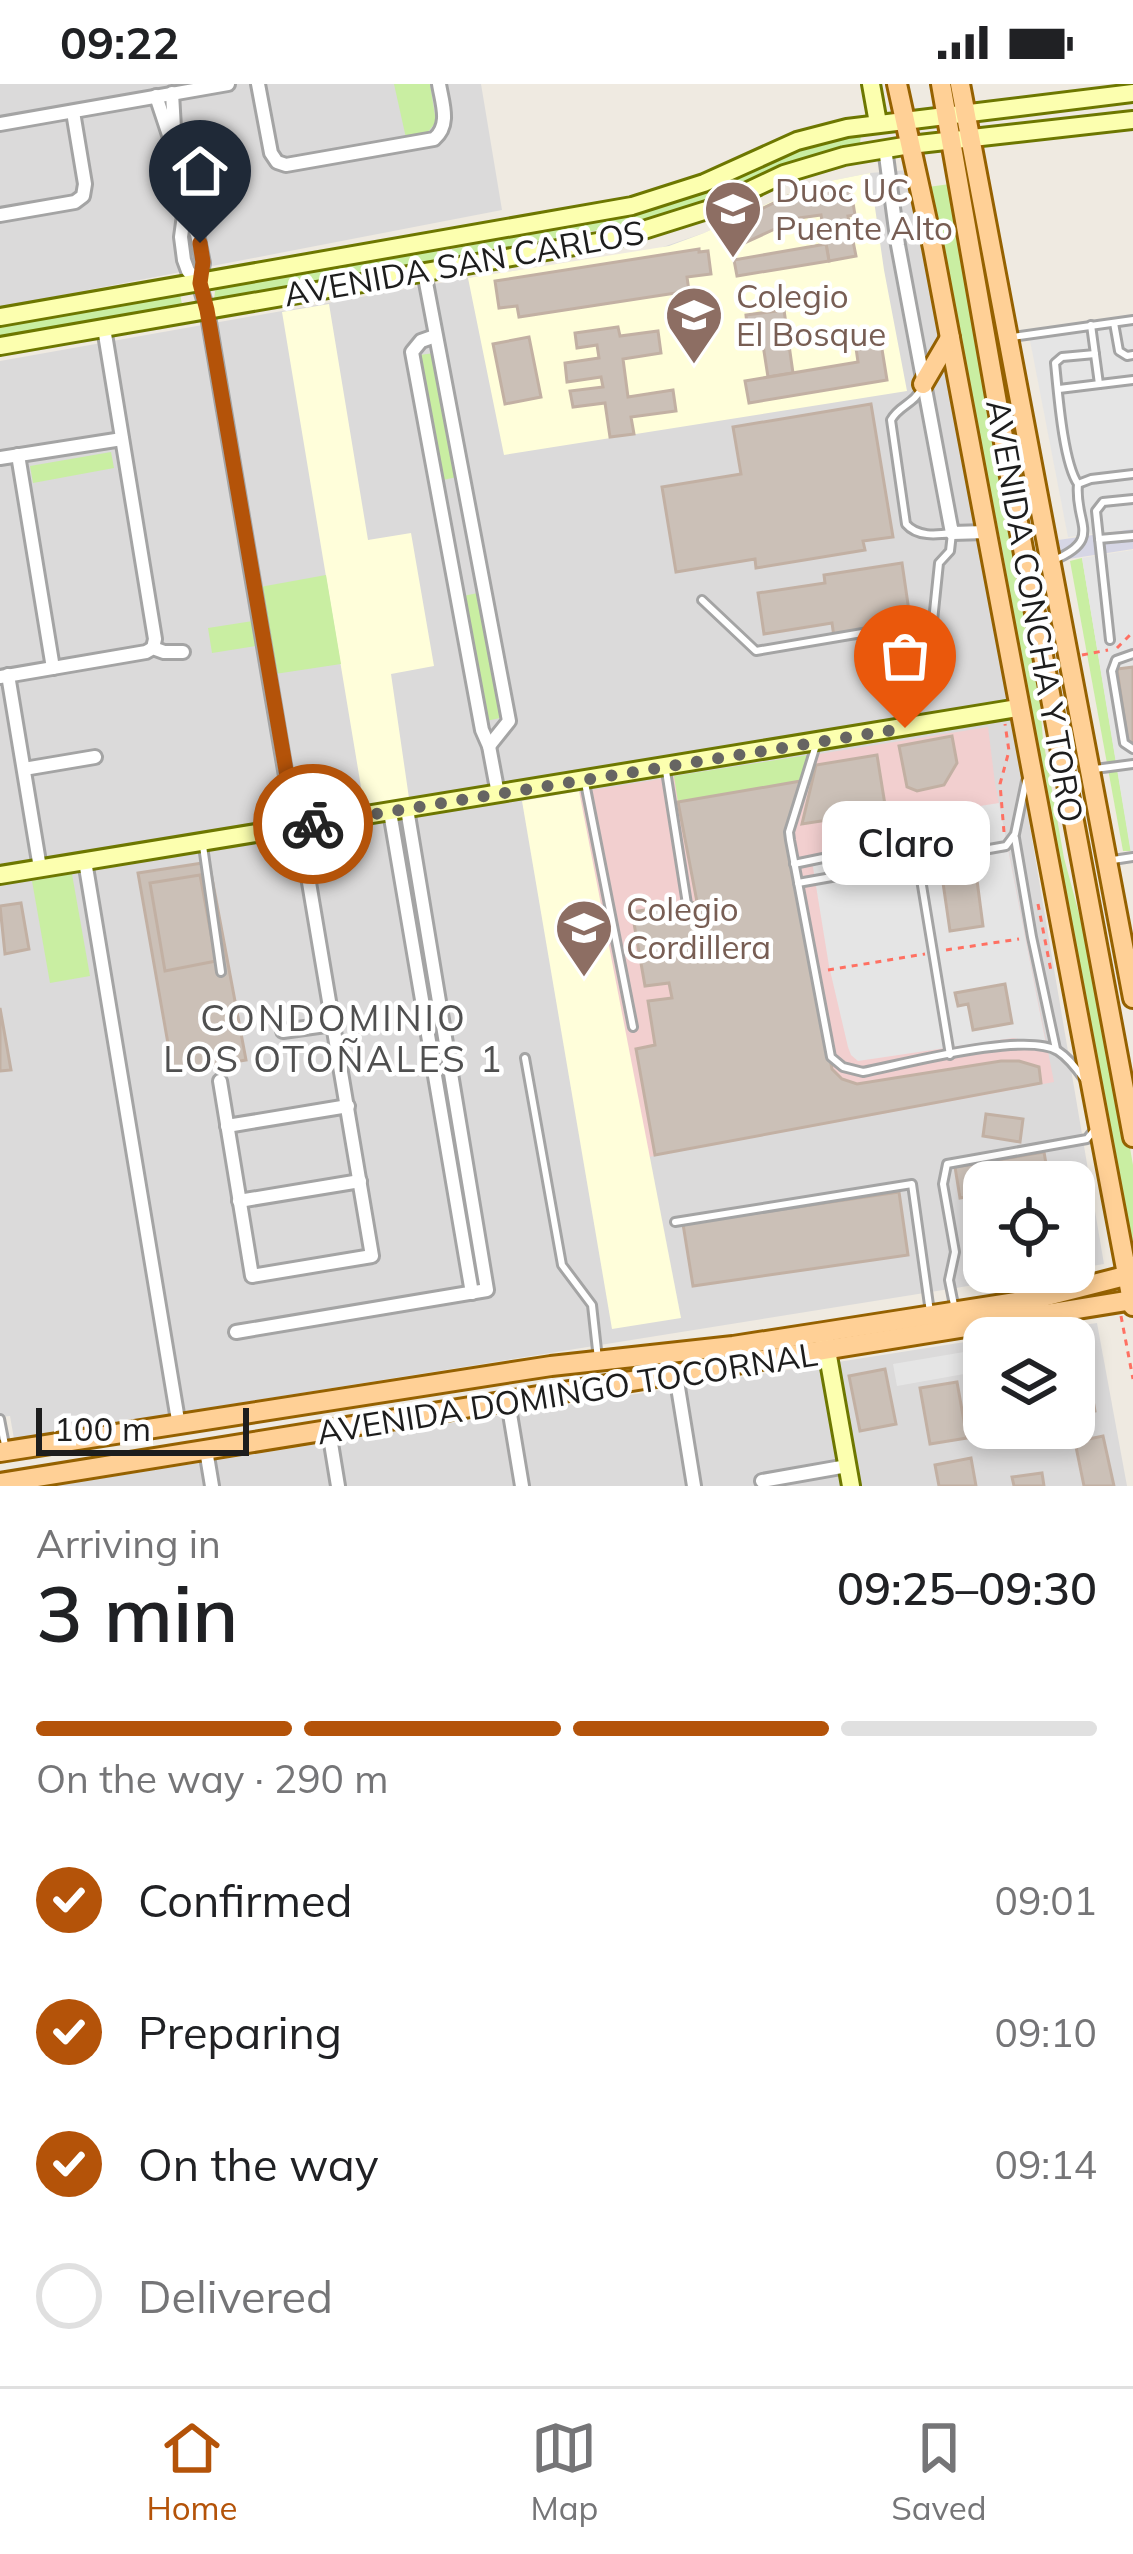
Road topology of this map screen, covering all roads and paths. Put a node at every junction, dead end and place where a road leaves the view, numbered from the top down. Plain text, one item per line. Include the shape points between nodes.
1 (138, 84) edge
2 (227, 84) edge
3 (259, 84) edge
4 (439, 84) edge
5 (871, 84) edge
6 (897, 84) edge
7 (941, 84) edge
8 (960, 84) edge
9 (194, 87) edge
10 (1128, 90) edge
11 (172, 93) junction
12 (156, 96) junction
13 (141, 99) junction
14 (74, 112) junction
15 (955, 114) junction
16 (904, 120) junction
17 (1133, 121) edge
18 (878, 123) junction
19 (0, 124) edge
20 (960, 140) junction
21 (910, 145) junction
22 (885, 148) junction
23 (175, 153) junction
24 (0, 215) edge
25 (456, 238) junction
26 (433, 270) junction
27 (200, 283) junction
28 (207, 310) junction
29 (0, 317) edge
30 (1133, 320) edge
31 (1114, 323) junction
32 (1091, 325) junction
33 (104, 328) junction
34 (435, 336) junction
35 (1008, 337) junction
36 (950, 338) junction
37 (0, 346) edge
38 (1095, 354) junction
39 (1133, 355) edge
40 (1133, 380) edge
41 (923, 384) junction
42 (1099, 384) junction
43 (1058, 389) junction
44 (1025, 434) junction
45 (122, 439) junction
46 (18, 455) junction
47 (0, 458) edge
48 (1133, 474) edge
49 (1078, 484) junction
50 (1133, 499) edge
51 (1018, 522) junction
52 (986, 532) junction
53 (952, 533) junction
54 (1133, 536) edge
55 (1099, 539) junction
56 (1049, 562) junction
57 (702, 600) dead end
58 (1110, 640) dead end
59 (153, 648) junction
60 (183, 652) dead end
61 (1133, 654) edge
62 (53, 668) junction
63 (4, 676) edge
64 (1072, 676) junction
65 (1051, 697) junction
66 (1018, 708) junction
67 (817, 742) junction
68 (489, 746) junction
69 (1133, 749) edge
70 (94, 757) dead end
71 (1133, 764) edge
72 (1029, 766) junction
73 (665, 767) junction
74 (24, 769) junction
75 (1090, 770) junction
76 (1066, 778) junction
77 (584, 780) junction
78 (498, 794) junction
79 (399, 810) junction
80 (983, 826) dead end
81 (297, 827) junction
82 (1015, 834) junction
83 (914, 837) junction
84 (202, 842) junction
85 (1133, 857) edge
86 (85, 861) junction
87 (1107, 861) junction
88 (918, 863) junction
89 (794, 864) junction
90 (40, 868) junction
91 (0, 875) edge
92 (798, 883) junction
93 (687, 904) dead end
94 (1127, 963) junction
95 (220, 972) dead end
96 (1133, 998) edge
97 (333, 1024) junction
98 (633, 1028) dead end
99 (284, 1031) dead end
100 (1057, 1050) junction
101 (1118, 1053) junction
102 (950, 1055) junction
103 (525, 1058) dead end
104 (220, 1082) dead end
105 (1090, 1085) junction
106 (348, 1106) junction
107 (227, 1126) junction
108 (1098, 1126) junction
109 (1133, 1137) edge
110 (360, 1181) junction
111 (239, 1202) junction
112 (675, 1222) dead end
113 (1131, 1275) edge
114 (1133, 1302) edge
115 (955, 1312) junction
116 (931, 1315) junction
117 (236, 1332) dead end
118 (825, 1342) junction
119 (601, 1360) junction
120 (676, 1375) junction
121 (446, 1383) junction
122 (608, 1386) junction
123 (508, 1402) junction
124 (276, 1410) junction
125 (450, 1411) junction
126 (250, 1414) junction
127 (0, 1419) edge
128 (179, 1426) junction
129 (329, 1431) junction
130 (281, 1438) junction
131 (254, 1442) junction
132 (206, 1450) junction
133 (3, 1452) edge
134 (847, 1466) junction
135 (761, 1481) dead end
136 (0, 1483) edge
137 (212, 1486) edge
138 (338, 1486) edge
139 (522, 1486) edge
140 (694, 1486) edge
141 (850, 1486) edge

1 - 13 street
2 - 9 street
3 - 4 street via 269,148 277,162 300,164 441,134
5 - 18 main road
6 - 16 main road, AVENIDA CONCHA Y TORO
7 - 15 main road, AVENIDA CONCHA Y TORO
8 - 15 main road, AVENIDA CONCHA Y TORO
9 - 11 street
10 - 15 main road, AVENIDA SAN CARLOS
11 - 12 street
11 - 23 street
12 - 13 street
12 - 23 street
13 - 14 street
14 - 19 street
14 - 24 street via 83,196
15 - 16 main road, AVENIDA SAN CARLOS
15 - 20 main road, AVENIDA CONCHA Y TORO
16 - 18 main road, AVENIDA SAN CARLOS
16 - 21 main road, AVENIDA CONCHA Y TORO
17 - 20 main road, AVENIDA SAN CARLOS
18 - 25 main road, AVENIDA SAN CARLOS via 796,141 657,200
20 - 21 main road, AVENIDA SAN CARLOS
20 - 35 main road, AVENIDA CONCHA Y TORO
20 - 51 main road, AVENIDA CONCHA Y TORO
21 - 22 main road, AVENIDA SAN CARLOS
21 - 36 main road, AVENIDA CONCHA Y TORO
22 - 26 main road, AVENIDA SAN CARLOS via 807,166 641,232
22 - 41 street, AVENIDA CONCHA Y TORO
23 - 27 street via 184,260
25 - 26 main road
25 - 27 main road, AVENIDA SAN CARLOS
26 - 28 main road, AVENIDA SAN CARLOS
26 - 34 street
27 - 28 street
27 - 29 main road, AVENIDA SAN CARLOS
28 - 33 main road, AVENIDA SAN CARLOS
28 - 81 street
30 - 31 lane
31 - 32 lane
31 - 39 lane via 1119,351
32 - 35 lane
32 - 38 lane
33 - 37 main road, AVENIDA SAN CARLOS
33 - 45 street
34 - 68 street via 508,721
34 - 68 street via 412,352
35 - 44 main road, AVENIDA CONCHA Y TORO
36 - 41 main road
36 - 52 main road, AVENIDA CONCHA Y TORO
38 - 42 lane
38 - 43 lane via 1057,360
40 - 42 lane
41 - 53 street, AVENIDA CONCHA Y TORO
41 - 53 lane via 891,421 906,524 923,534
42 - 43 lane
43 - 49 lane
44 - 51 main road
44 - 56 main road, AVENIDA CONCHA Y TORO
45 - 46 street
45 - 59 street
46 - 47 street
46 - 62 street
48 - 49 lane
49 - 56 lane via 1083,540
50 - 55 lane via 1097,507
51 - 65 main road, AVENIDA CONCHA Y TORO
52 - 53 street, AVENIDA CONCHA Y TORO
52 - 66 main road, AVENIDA CONCHA Y TORO
53 - 57 lane via 929,623 756,651
54 - 55 lane
55 - 58 lane
56 - 64 main road, AVENIDA CONCHA Y TORO
59 - 60 street
59 - 62 street
61 - 69 lane via 1112,670 1124,743
62 - 63 street
63 - 74 street
64 - 65 main road
64 - 75 main road, AVENIDA CONCHA Y TORO
65 - 66 main road
65 - 76 main road, AVENIDA CONCHA Y TORO
66 - 67 main road
66 - 72 main road, AVENIDA CONCHA Y TORO
67 - 73 main road
67 - 89 lane via 789,832
68 - 78 street
70 - 74 street
71 - 75 lane
72 - 76 main road
72 - 82 lane
72 - 105 main road, AVENIDA CONCHA Y TORO
73 - 77 main road
73 - 93 lane
74 - 90 street
75 - 87 main road, AVENIDA CONCHA Y TORO
76 - 101 main road, AVENIDA CONCHA Y TORO
77 - 78 main road
77 - 98 lane
78 - 79 main road
79 - 81 main road
79 - 117 street via 487,1291
80 - 83 lane
81 - 84 main road
81 - 97 street
82 - 88 lane via 1006,846
82 - 100 lane, AVENIDA CONCHA Y TORO
83 - 88 lane
83 - 89 lane
84 - 86 main road
84 - 95 lane
85 - 87 lane
86 - 90 main road
86 - 128 street
87 - 94 main road, AVENIDA CONCHA Y TORO
88 - 92 lane
88 - 102 lane
89 - 92 lane
90 - 91 main road
92 - 102 lane via 831,1057 863,1072
94 - 96 main road, AVENIDA CONCHA Y TORO
94 - 101 main road
97 - 99 street
97 - 106 street
100 - 102 lane via 1020,1044
100 - 105 lane
101 - 109 main road, AVENIDA CONCHA Y TORO
103 - 119 lane via 562,1265 592,1305
104 - 107 street
105 - 108 main road, AVENIDA CONCHA Y TORO
106 - 107 street
106 - 110 street
107 - 111 street
108 - 113 main road, AVENIDA CONCHA Y TORO
108 - 115 lane via 1087,1139 947,1164
110 - 111 street
110 - 111 street via 372,1256 252,1276
112 - 116 lane via 912,1184
113 - 114 main road, AVENIDA CONCHA Y TORO
113 - 115 main road, AVENIDA DOMINGO TOCORNAL
114 - 118 main road, AVENIDA DOMINGO TOCORNAL
115 - 116 main road, AVENIDA DOMINGO TOCORNAL
116 - 118 main road, AVENIDA DOMINGO TOCORNAL
118 - 119 main road, AVENIDA DOMINGO TOCORNAL
118 - 120 main road, AVENIDA DOMINGO TOCORNAL
118 - 134 main road
119 - 121 main road, AVENIDA DOMINGO TOCORNAL
119 - 122 main road
120 - 122 main road, AVENIDA DOMINGO TOCORNAL
120 - 140 street
121 - 124 main road, AVENIDA DOMINGO TOCORNAL
121 - 125 main road
122 - 123 main road, AVENIDA DOMINGO TOCORNAL
123 - 125 main road, AVENIDA DOMINGO TOCORNAL
123 - 139 street
124 - 126 main road, AVENIDA DOMINGO TOCORNAL
124 - 130 main road via 272,1426
125 - 129 main road, AVENIDA DOMINGO TOCORNAL
126 - 128 main road, AVENIDA DOMINGO TOCORNAL
126 - 131 main road via 258,1427
127 - 133 lane
128 - 133 main road, AVENIDA DOMINGO TOCORNAL
129 - 130 main road, AVENIDA DOMINGO TOCORNAL
129 - 138 street
130 - 131 main road, AVENIDA DOMINGO TOCORNAL
131 - 132 main road, AVENIDA DOMINGO TOCORNAL
132 - 136 main road, AVENIDA DOMINGO TOCORNAL
132 - 137 street
134 - 135 street
134 - 141 main road

